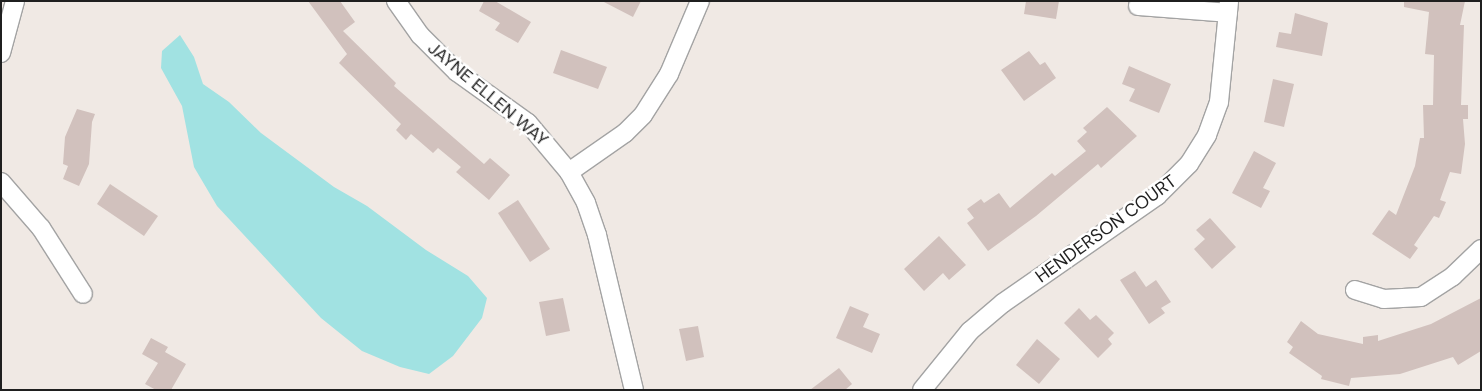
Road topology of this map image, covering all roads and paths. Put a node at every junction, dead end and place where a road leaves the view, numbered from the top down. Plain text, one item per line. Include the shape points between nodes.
1 (15, 1) edge
2 (396, 1) edge
3 (700, 1) edge
4 (1138, 6) dead end
5 (1228, 7) edge
6 (1, 53) edge
7 (569, 172) junction
8 (1, 182) edge
9 (1481, 248) edge
10 (1355, 290) dead end
11 (83, 294) dead end
12 (634, 390) edge
13 (922, 390) edge

1 - 6 street
2 - 7 street, JAYNE ELLEN WAY via 420,35 457,72 528,123
3 - 7 street via 669,74 643,115 625,133
4 - 5 street
5 - 13 street, HENDERSON COURT via 1219,102 1207,135 1189,164 1157,196 1003,303 970,331
7 - 12 street, JAYNE ELLEN WAY via 586,204 597,235
8 - 11 street via 41,228
9 - 10 street via 1453,276 1421,297 1384,299

